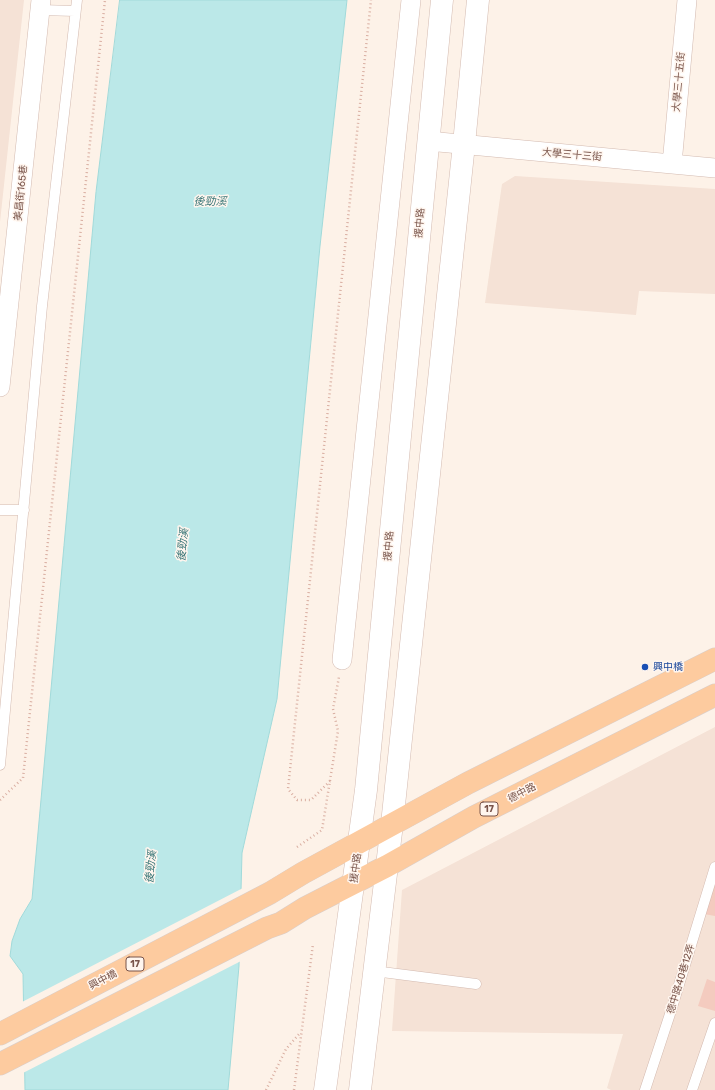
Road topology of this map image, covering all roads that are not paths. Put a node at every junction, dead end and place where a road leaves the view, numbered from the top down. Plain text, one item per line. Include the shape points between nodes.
1 (77, 0) edge
2 (411, 0) edge
3 (442, 0) edge
4 (478, 0) edge
5 (687, 0) edge
6 (41, 5) edge
7 (75, 12) junction
8 (428, 141) junction
9 (464, 144) junction
10 (672, 164) junction
11 (715, 168) edge
12 (0, 387) edge
13 (0, 510) edge
14 (24, 510) junction
15 (715, 659) edge
16 (342, 660) road end
17 (715, 695) edge
18 (0, 765) edge
19 (392, 824) junction
20 (359, 842) junction
21 (387, 866) junction
22 (715, 867) edge
23 (354, 883) junction
24 (374, 971) junction
25 (476, 984) dead end
26 (715, 1023) edge
27 (0, 1034) edge
28 (0, 1064) edge
29 (325, 1090) edge
30 (360, 1090) edge
31 (645, 1090) edge
32 (692, 1090) edge

1 - 7 lane
2 - 16 street
3 - 8 street, 援中路
4 - 9 street
5 - 10 street, 大學三十五街
6 - 7 lane
6 - 12 street, 美昌街165巷
7 - 14 lane via 43,298
8 - 9 street, 大學三十三街
8 - 20 street, 援中路 via 367,782
9 - 10 street, 大學三十三街
9 - 19 street
10 - 11 street, 大學三十三街
13 - 14 lane
14 - 18 lane
15 - 19 main road, 17
17 - 21 main road, 德中路 / 17 via 474,817
19 - 20 main road, 17
19 - 21 street
20 - 23 street, 援中路
20 - 27 main road, 興中橋 / 17 via 270,893
21 - 23 main road, 德中路 / 17
21 - 24 street
22 - 31 lane, 德中路40巷12弄
23 - 28 main road, 德中路 / 17
23 - 29 street, 援中路
24 - 25 lane
24 - 30 street
26 - 32 lane

